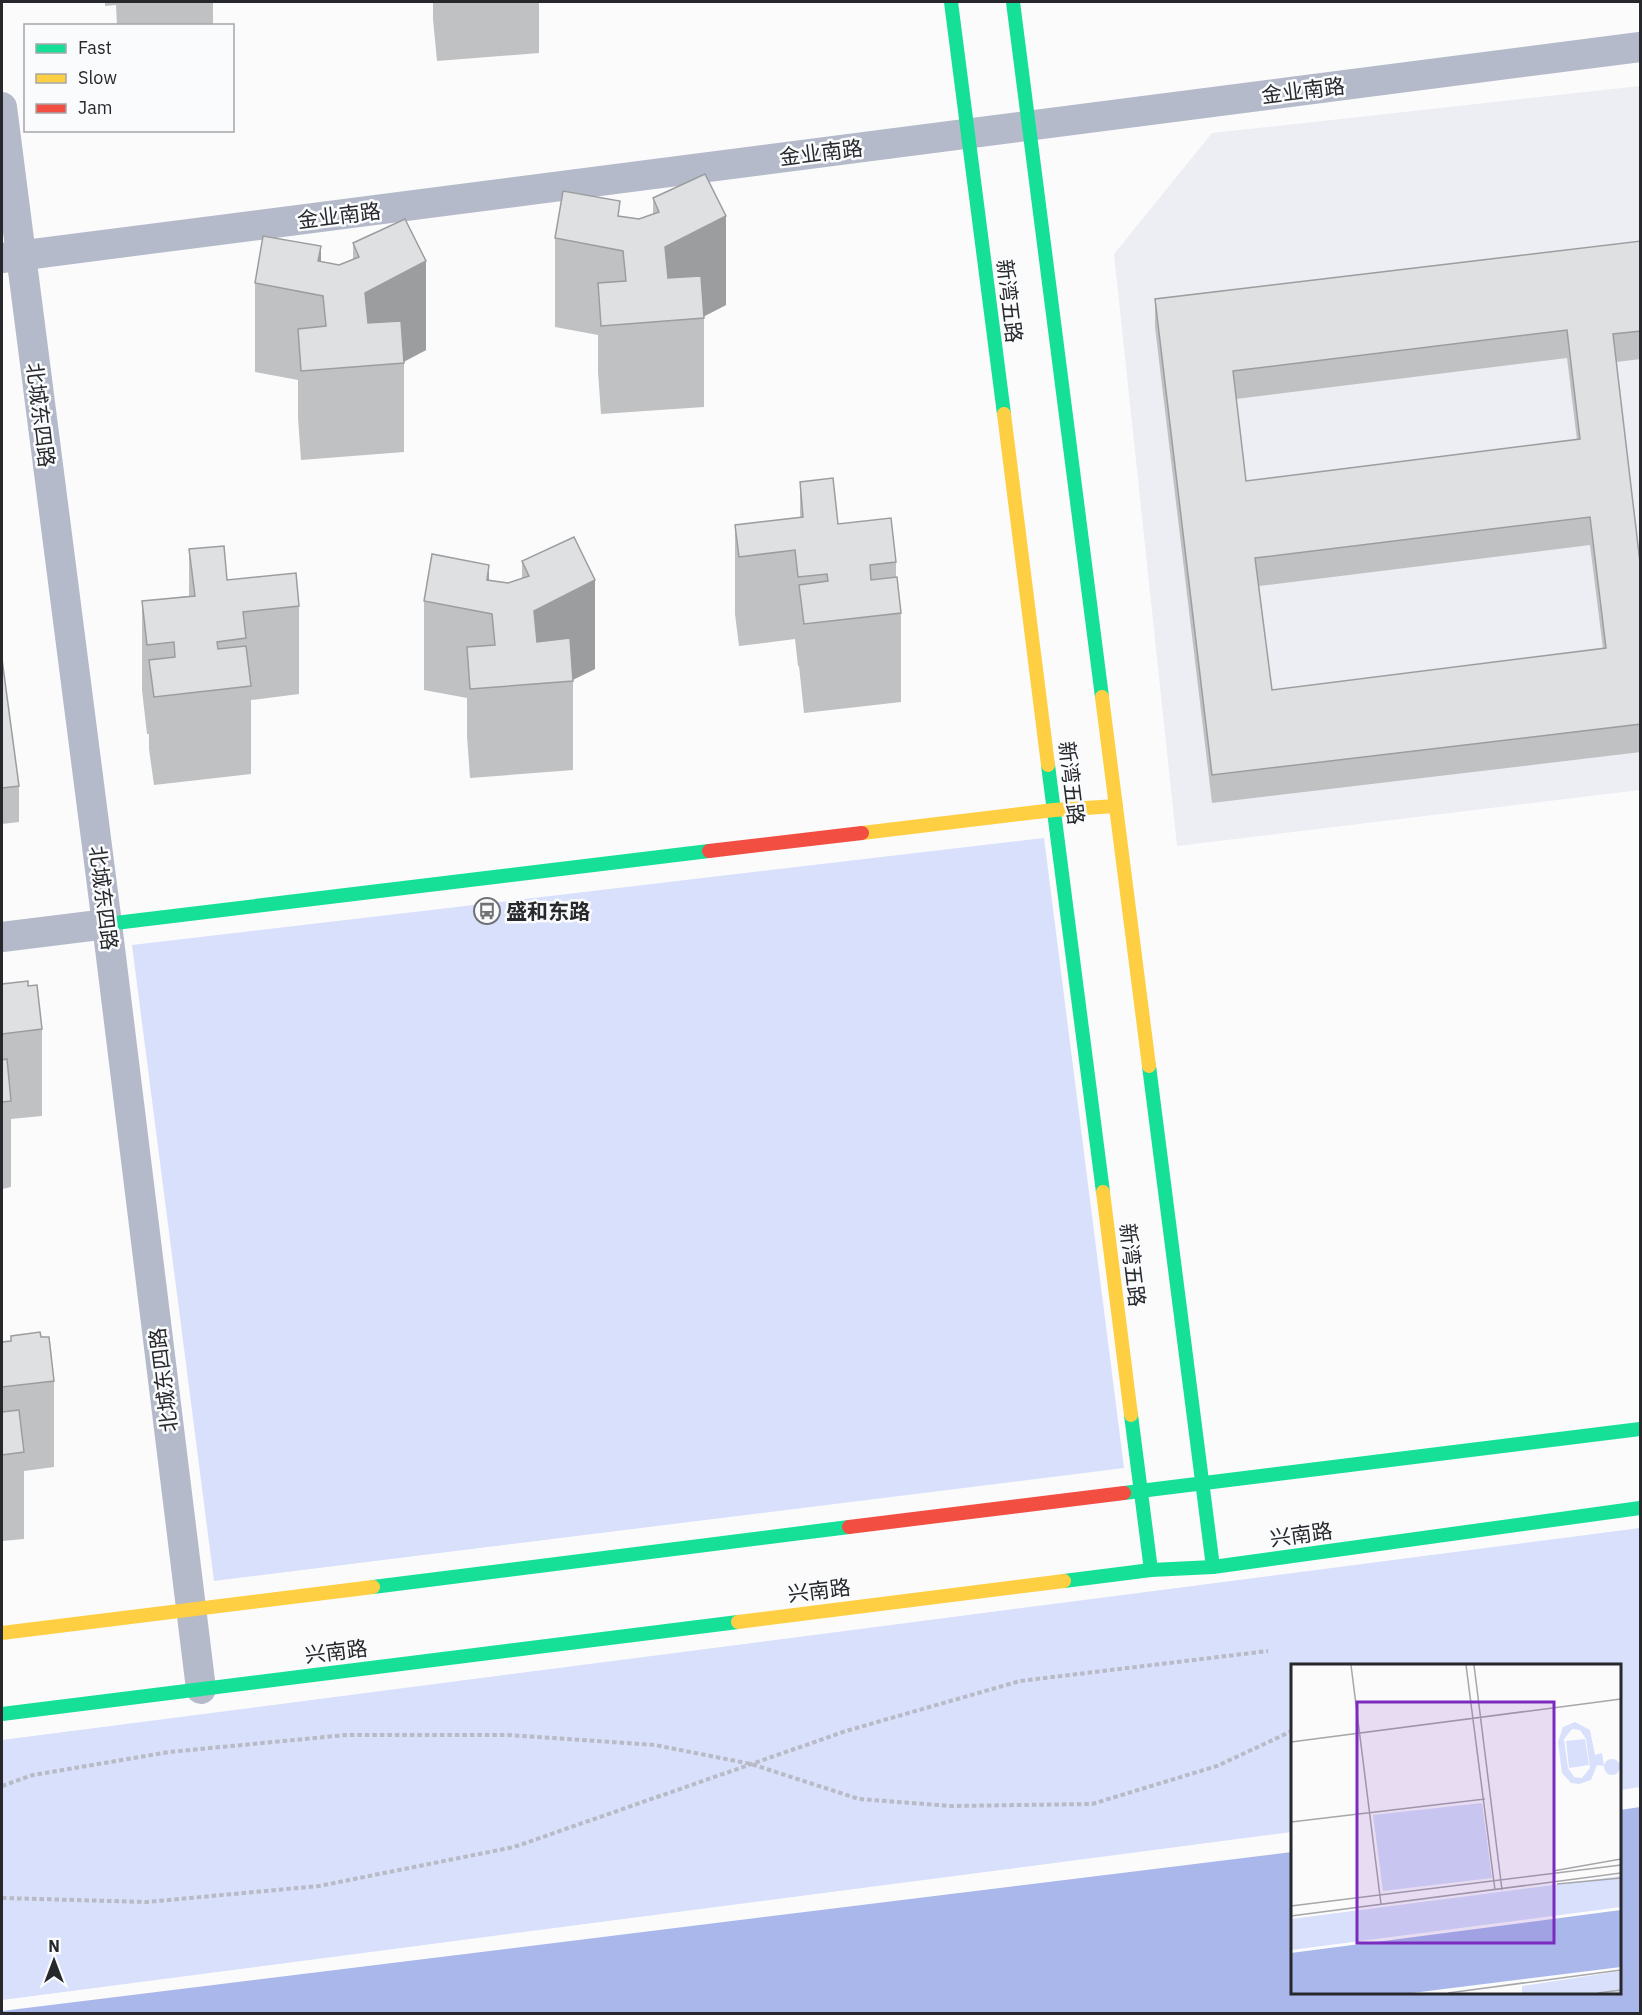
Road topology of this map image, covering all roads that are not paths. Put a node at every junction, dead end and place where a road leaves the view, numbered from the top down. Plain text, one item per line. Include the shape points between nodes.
1 (951, 2) edge
2 (1014, 2) edge
3 (1641, 47) edge
4 (2, 106) edge
5 (1029, 126) junction
6 (968, 133) junction
7 (11, 257) edge
8 (1116, 806) junction
9 (1054, 810) junction
10 (107, 924) junction
11 (2, 937) edge
12 (1631, 1417) dead end
13 (1641, 1429) edge
14 (1582, 1436) junction
15 (1202, 1484) junction
16 (1141, 1490) junction
17 (1641, 1508) edge
18 (1571, 1517) junction
19 (1641, 1520) edge
20 (1213, 1567) junction
21 (1151, 1570) junction
22 (191, 1609) junction
23 (2, 1633) edge
24 (201, 1689) junction
25 (2, 1714) edge

1 - 6 street, 新湾五路
2 - 5 street, 新湾五路
3 - 5 street, 金业南路
4 - 7 street, 北城东四路
5 - 6 street, 金业南路
5 - 8 street, 新湾五路
6 - 7 street, 金业南路
6 - 9 street, 新湾五路
7 - 10 street, 北城东四路
8 - 9 street
8 - 15 street, 新湾五路
9 - 10 street
9 - 16 street, 新湾五路
10 - 11 street
10 - 22 street, 北城东四路
12 - 14 street
13 - 14 street
14 - 15 street
15 - 16 street
15 - 20 street, 新湾五路
16 - 21 street, 新湾五路
16 - 22 street
17 - 18 street, 兴南路
18 - 19 street
18 - 20 street, 兴南路
20 - 21 street, 兴南路
21 - 24 street, 兴南路
22 - 23 street
22 - 24 street, 北城东四路
24 - 25 street, 兴南路

